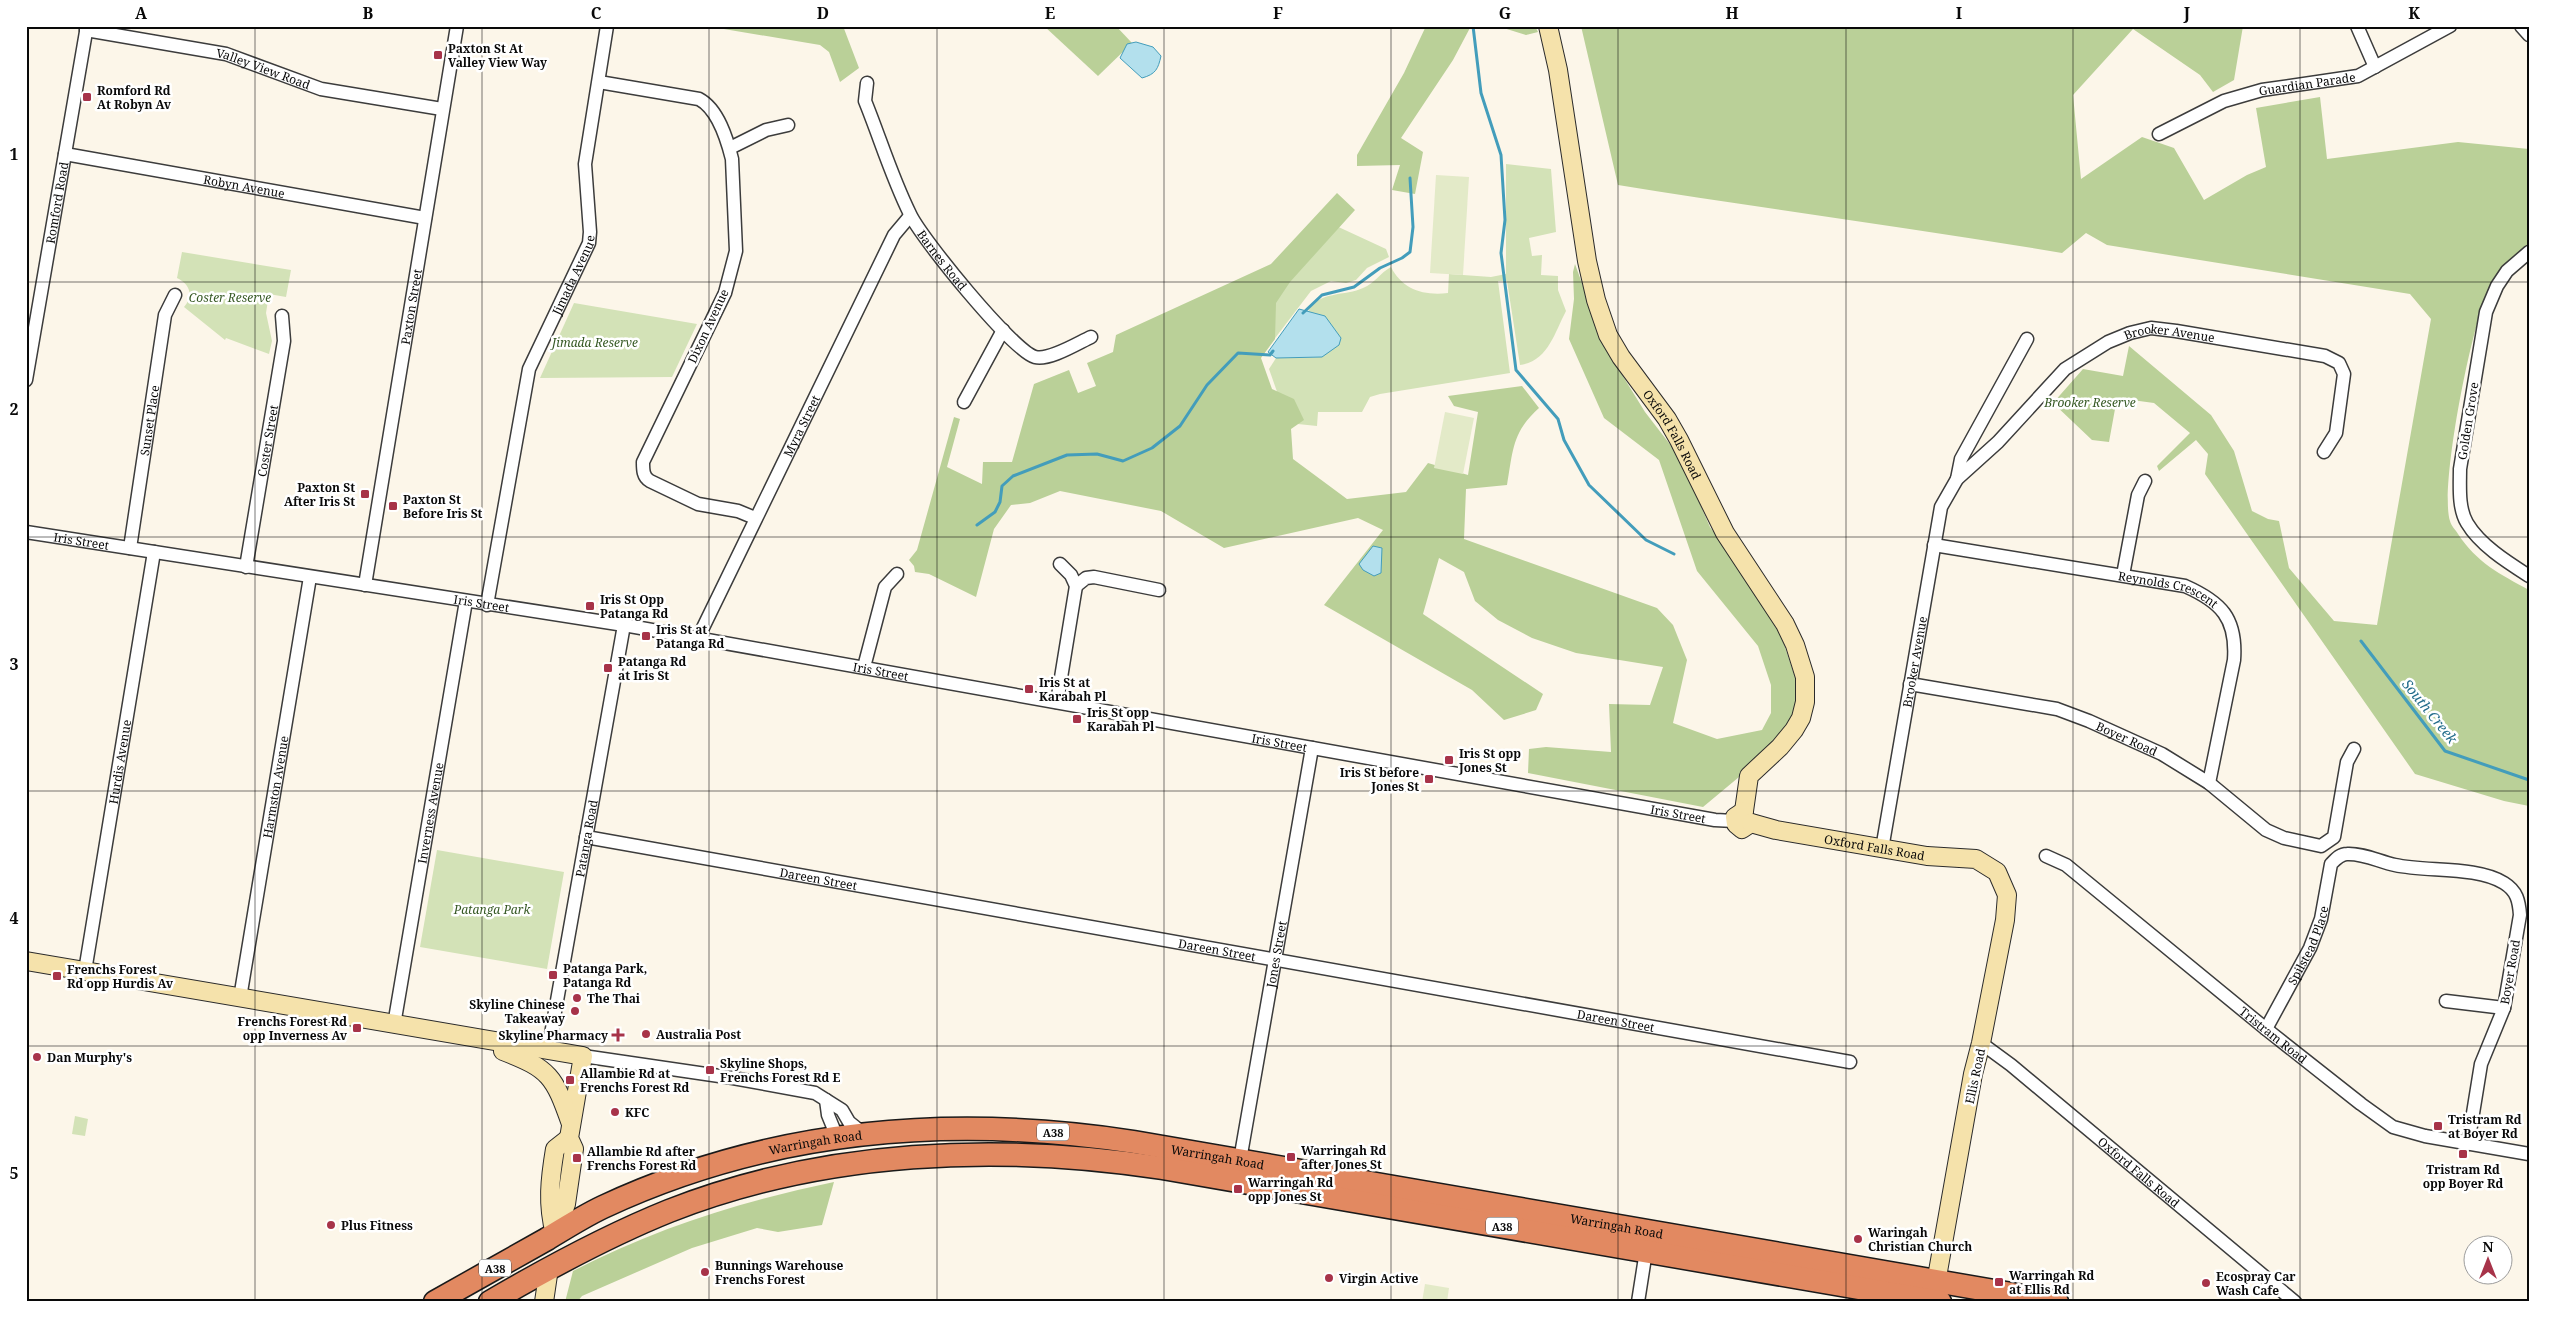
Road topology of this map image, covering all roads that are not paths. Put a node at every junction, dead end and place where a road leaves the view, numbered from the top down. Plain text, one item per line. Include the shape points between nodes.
1 (457, 26) edge
2 (607, 26) edge
3 (1548, 26) edge
4 (2357, 26) edge
5 (2450, 26) edge
6 (2521, 26) edge
7 (87, 28) edge
8 (2529, 35) edge
9 (2375, 67) junction
10 (599, 82) junction
11 (867, 83) dead end
12 (442, 109) junction
13 (788, 125) dead end
14 (2160, 134) dead end
15 (730, 148) junction
16 (65, 154) junction
17 (910, 216) junction
18 (425, 218) junction
19 (2529, 252) edge
20 (175, 295) dead end
21 (282, 316) dead end
22 (1003, 330) junction
23 (1091, 337) dead end
24 (2027, 339) dead end
25 (26, 380) edge
26 (964, 402) dead end
27 (2324, 452) dead end
28 (1957, 479) junction
29 (2145, 482) dead end
30 (755, 518) junction
31 (26, 532) edge
32 (1934, 545) junction
33 (130, 548) junction
34 (154, 552) junction
35 (1060, 564) dead end
36 (246, 567) junction
37 (897, 574) dead end
38 (2123, 576) junction
39 (2529, 576) edge
40 (310, 577) junction
41 (365, 585) junction
42 (1076, 586) junction
43 (1159, 590) dead end
44 (466, 601) junction
45 (487, 605) junction
46 (624, 625) junction
47 (698, 638) junction
48 (864, 666) junction
49 (1910, 684) junction
50 (1057, 702) junction
51 (1312, 748) junction
52 (2354, 748) dead end
53 (2209, 783) junction
54 (1743, 818) junction
55 (586, 837) junction
56 (1882, 849) junction
57 (2046, 856) dead end
58 (2337, 858) joint
59 (1997, 872) joint
60 (1274, 960) junction
61 (26, 961) edge
62 (85, 971) junction
63 (240, 998) junction
64 (2446, 1001) dead end
65 (2504, 1008) junction
66 (394, 1025) junction
67 (2266, 1029) junction
68 (463, 1037) junction
69 (1981, 1043) junction
70 (548, 1051) junction
71 (584, 1056) junction
72 (1850, 1062) dead end
73 (826, 1100) junction
74 (570, 1131) junction
75 (864, 1134) junction
76 (837, 1137) junction
77 (2468, 1144) junction
78 (2529, 1154) edge
79 (1240, 1160) junction
80 (555, 1234) junction
81 (1646, 1251) junction
82 (549, 1268) junction
83 (1935, 1296) edge
84 (435, 1302) edge
85 (490, 1302) edge
86 (544, 1302) edge
87 (1638, 1302) edge
88 (2057, 1302) edge
89 (2296, 1302) edge

1 - 12 street, Paxton Street
2 - 10 street, Jimada Avenue
3 - 54 street, Oxford Falls Road via 1558,70 1587,261 1608,335 1675,433 1725,533 1785,624 1805,677 1801,718 1780,748 1749,776
4 - 9 street
5 - 9 street, Guardian Parade
6 - 8 street
7 - 12 street, Valley View Road via 226,54 321,89
7 - 16 street, Romford Road
9 - 14 street, Guardian Parade via 2358,76 2262,90 2224,101
10 - 15 street, Dixon Avenue via 699,99 711,108
10 - 45 street, Jimada Avenue via 584,169 589,243 529,369
11 - 17 street, Barnes Road via 866,101
12 - 18 street, Paxton Street
13 - 15 street via 766,130
15 - 30 street, Dixon Avenue via 736,252 725,293 643,469 650,482 698,504 738,511
16 - 18 street, Robyn Avenue
16 - 25 street, Romford Road
17 - 22 street, Barnes Road
17 - 30 street, Myra Street via 894,236
18 - 41 street, Paxton Street
19 - 39 street, Golden Grove via 2507,271 2486,312 2460,469 2460,494 2466,522 2490,549
20 - 33 street, Sunset Place via 165,315
21 - 36 street, Coster Street via 284,341
22 - 23 street, Barnes Road via 1034,357 1047,357
22 - 26 street
24 - 28 street, Brooker Avenue via 1961,459
27 - 28 street, Brooker Avenue via 2336,433 2344,386 2344,374 2339,363 2326,356 2151,328 2108,342 2065,369 1998,442
28 - 32 street, Brooker Avenue via 1940,507
29 - 38 street via 2138,496
30 - 47 street, Myra Street
31 - 33 street, Iris Street
32 - 38 street, Reynolds Crescent
32 - 49 street, Brooker Avenue
33 - 34 street, Iris Street
34 - 36 street, Iris Street
34 - 62 street, Hurdis Avenue
35 - 42 street
36 - 40 street, Iris Street
37 - 48 street via 886,586
38 - 53 street, Reynolds Crescent via 2184,586 2216,603 2230,624 2235,646 2234,660
40 - 41 street, Iris Street
40 - 63 street, Harmston Avenue
41 - 44 street, Iris Street
42 - 43 street via 1086,578 1094,577
42 - 50 street
44 - 45 street, Iris Street
44 - 66 street, Inverness Avenue
45 - 46 street, Iris Street
46 - 47 street, Iris Street
46 - 55 street, Patanga Road
47 - 48 street, Iris Street
48 - 50 street, Iris Street
49 - 53 street, Boyer Road via 2057,709 2162,754
49 - 56 street, Brooker Avenue
50 - 51 street, Iris Street
51 - 54 street, Iris Street via 1715,820
51 - 60 street, Jones Street
52 - 53 street, Boyer Road via 2347,762 2334,836 2321,846 2284,838 2266,830
54 - 56 street, Oxford Falls Road via 1776,830
55 - 60 street, Dareen Street
55 - 70 street, Patanga Road
56 - 59 street, Oxford Falls Road via 1976,859
57 - 67 street, Tristram Road via 2066,865
58 - 65 street, Boyer Road via 2346,854 2356,855 2397,866 2489,877 2514,891 2519,900 2520,915
58 - 67 street, Spilstead Place via 2332,864 2322,919 2310,948
59 - 69 street, Ellis Road via 2007,895 2005,920
60 - 72 street, Dareen Street
60 - 79 street, Jones Street
61 - 62 street
62 - 63 street
63 - 66 street
64 - 65 street
65 - 77 street, Boyer Road via 2481,1064
66 - 68 street
67 - 77 street, Tristram Road via 2393,1127
68 - 70 street
68 - 74 street via 524,1059 545,1071 556,1086
69 - 83 street, Ellis Road
69 - 89 street, Oxford Falls Road
70 - 71 street
71 - 73 street via 796,1088
71 - 74 street
73 - 75 street via 842,1110 849,1122
73 - 76 street
74 - 80 street via 574,1148 565,1209
75 - 76 highway, Warringah Road / A38
75 - 79 highway, Warringah Road / A38 via 928,1129 1028,1129
76 - 80 highway, Warringah Road / A38 via 746,1156 696,1171 602,1208
77 - 78 street, Tristram Road
79 - 83 highway, Warringah Road / A38
80 - 82 highway
80 - 84 highway, Warringah Road / A38
81 - 82 highway, Warringah Road / A38 via 1162,1168 1071,1156 994,1153 873,1161 768,1181 671,1211
81 - 83 highway, Warringah Road / A38
81 - 87 street
82 - 85 highway, Warringah Road / A38
82 - 86 street
83 - 88 highway, Warringah Road / A38

